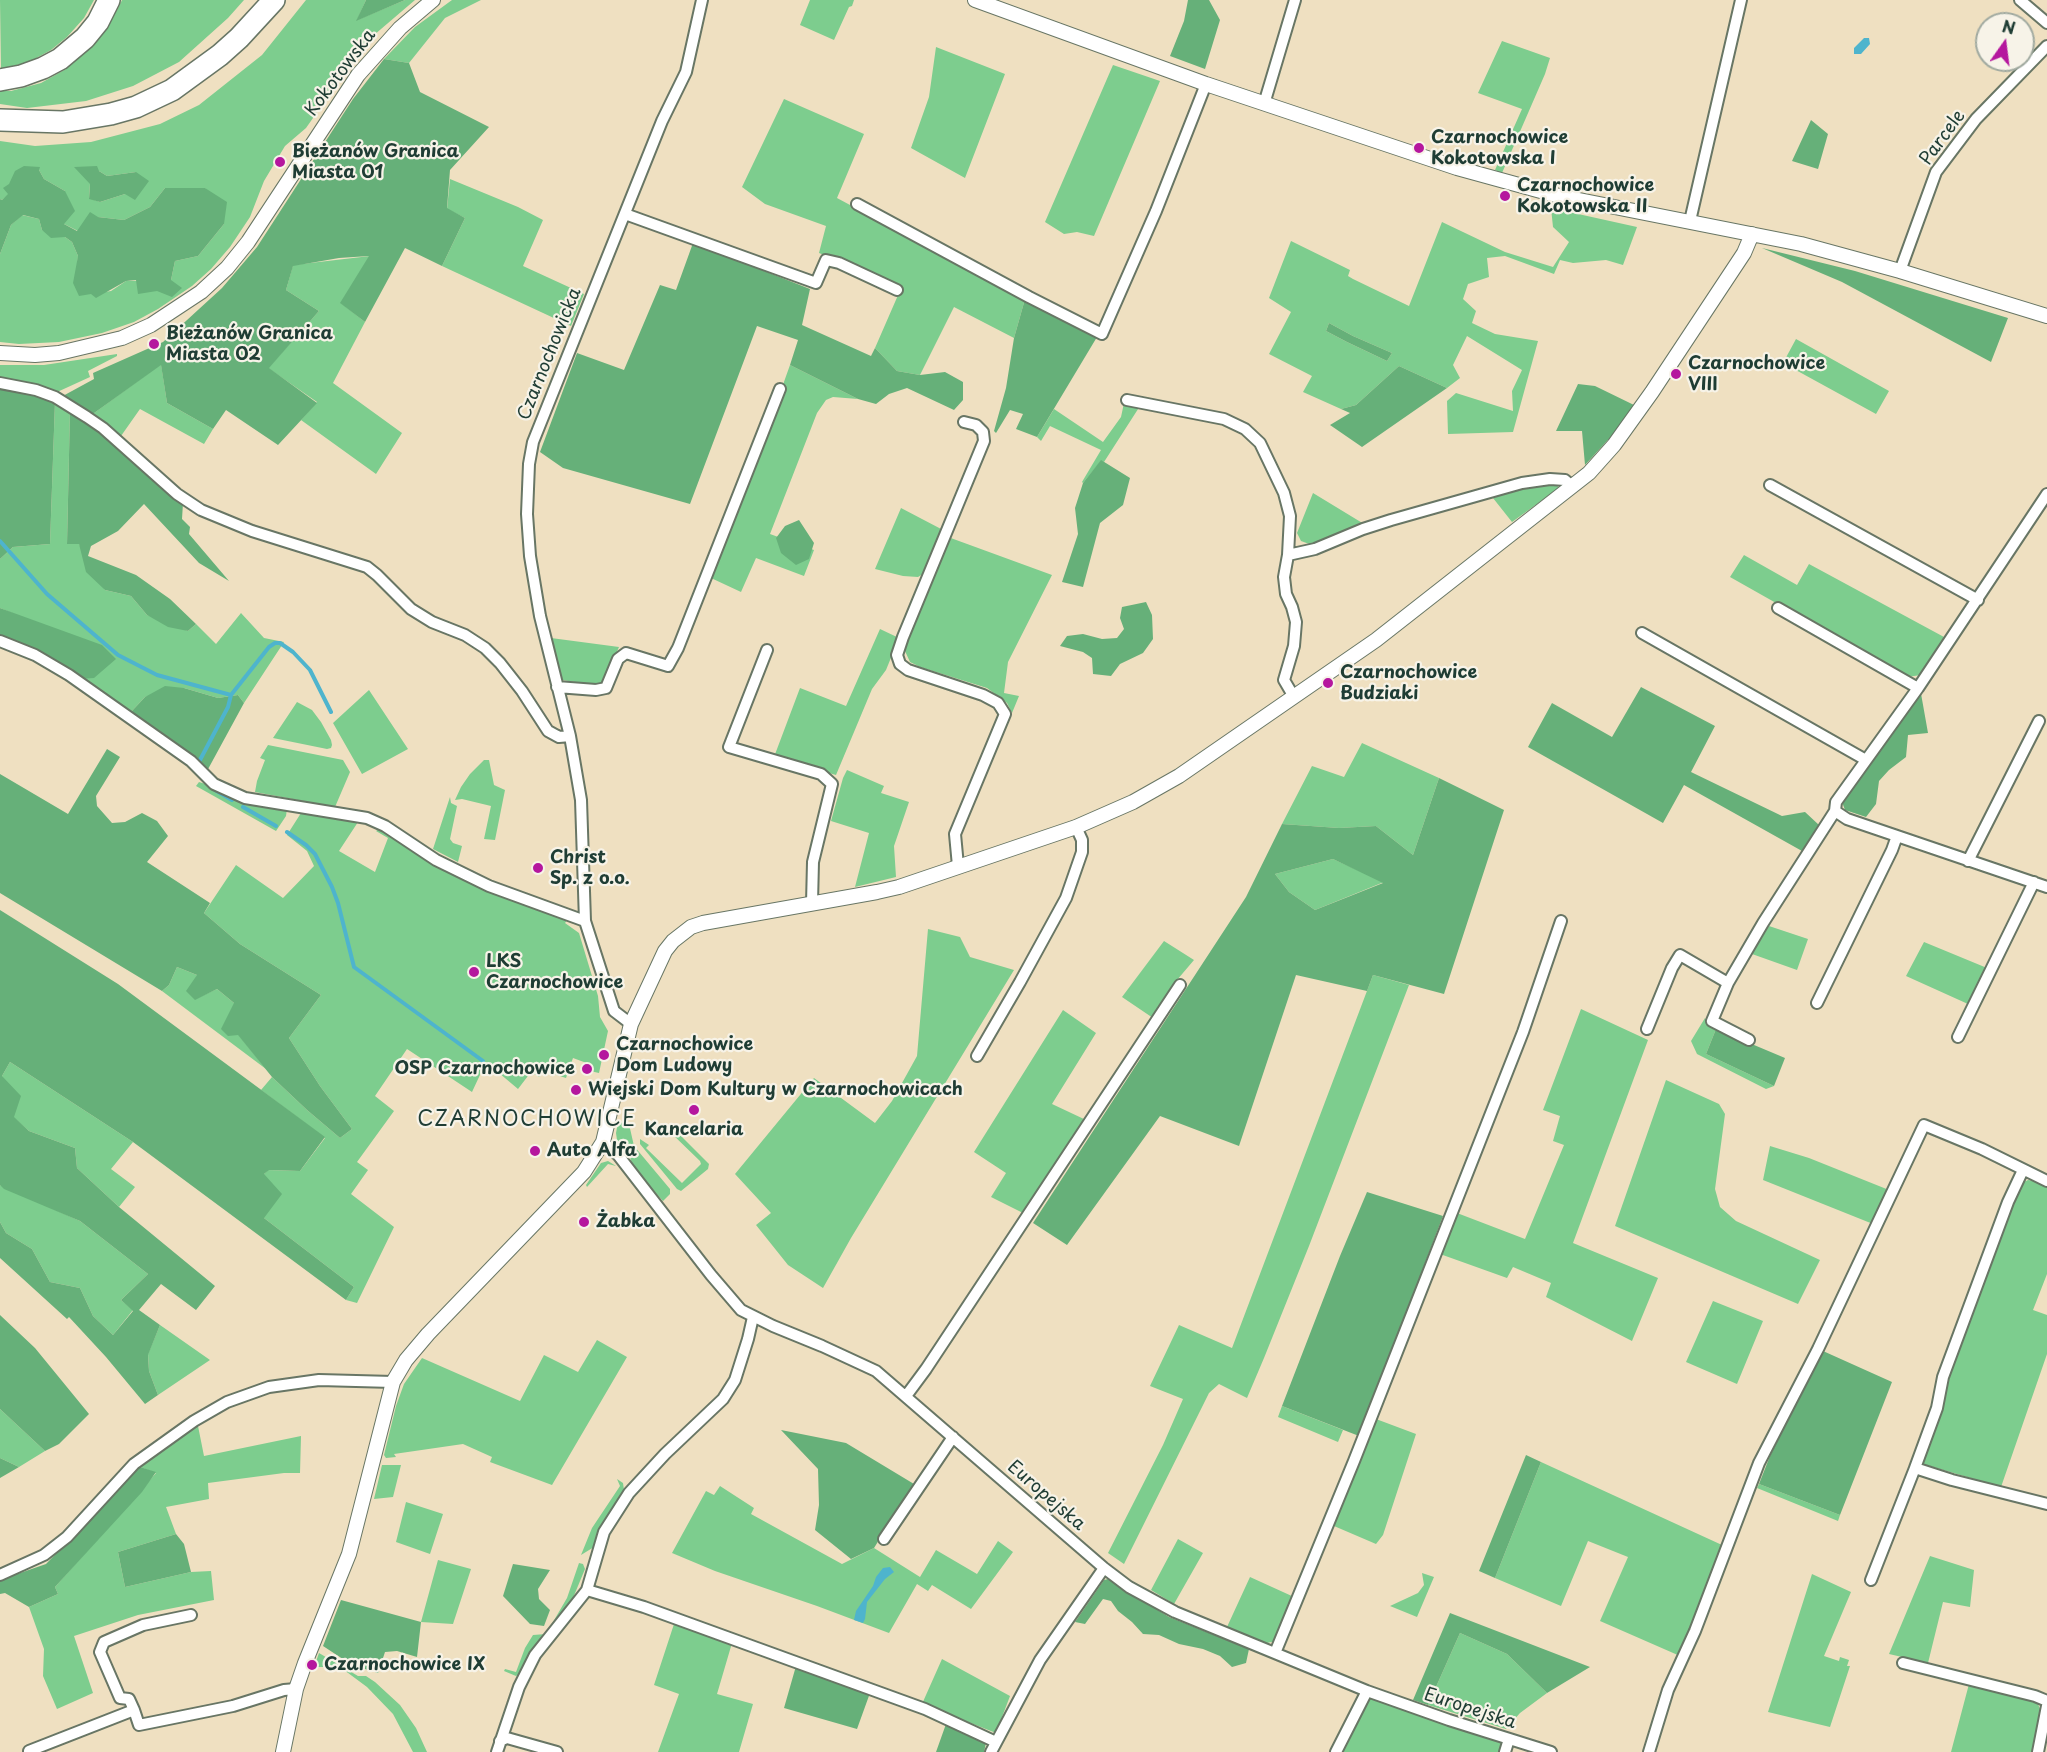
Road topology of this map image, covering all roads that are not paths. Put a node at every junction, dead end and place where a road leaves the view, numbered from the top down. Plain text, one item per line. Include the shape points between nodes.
1 (110, 0) edge
2 (274, 0) edge
3 (433, 0) edge
4 (702, 0) edge
5 (975, 0) edge
6 (1295, 0) edge
7 (1741, 0) edge
8 (2020, 0) edge
9 (2047, 23) edge
10 (2047, 46) edge
11 (0, 80) edge
12 (1206, 84) junction
13 (1264, 104) junction
14 (0, 120) edge
15 (857, 204) dead end
16 (625, 214) junction
17 (1690, 221) junction
18 (1752, 234) junction
19 (1900, 271) junction
20 (897, 290) dead end
21 (2047, 316) edge
22 (0, 353) edge
23 (0, 383) edge
24 (780, 389) dead end
25 (1127, 400) dead end
26 (964, 422) dead end
27 (1770, 485) dead end
28 (1572, 486) junction
29 (2047, 494) edge
30 (1288, 555) junction
31 (1978, 600) junction
32 (1778, 609) dead end
33 (1642, 633) dead end
34 (0, 642) edge
35 (767, 650) dead end
36 (557, 687) junction
37 (1918, 688) junction
38 (1294, 697) junction
39 (2039, 721) dead end
40 (570, 736) junction
41 (1866, 760) junction
42 (1835, 811) junction
43 (1076, 827) junction
44 (1897, 836) junction
45 (1968, 861) junction
46 (958, 866) junction
47 (2034, 882) junction
48 (2047, 887) edge
49 (812, 903) junction
50 (585, 921) junction
51 (1561, 921) dead end
52 (1728, 983) junction
53 (1180, 985) dead end
54 (1817, 1003) dead end
55 (631, 1024) junction
56 (1647, 1029) dead end
57 (1958, 1037) dead end
58 (1749, 1040) dead end
59 (977, 1056) dead end
60 (603, 1142) junction
61 (2023, 1170) junction
62 (2047, 1181) edge
63 (753, 1317) junction
64 (393, 1382) junction
65 (906, 1396) junction
66 (953, 1437) junction
67 (1915, 1468) junction
68 (2047, 1504) edge
69 (884, 1539) dead end
70 (1104, 1568) junction
71 (0, 1575) edge
72 (1871, 1580) dead end
73 (587, 1590) junction
74 (191, 1615) dead end
75 (1275, 1653) junction
76 (1903, 1663) dead end
77 (296, 1689) junction
78 (1367, 1691) junction
79 (2047, 1703) edge
80 (134, 1710) junction
81 (1509, 1739) junction
82 (499, 1747) edge
83 (994, 1747) edge
84 (29, 1751) edge
85 (283, 1752) edge
86 (557, 1752) edge
87 (1336, 1752) edge
88 (1505, 1752) edge
89 (1551, 1752) edge
90 (1649, 1752) edge
91 (2038, 1752) edge

1 - 11 highway via 92,30 60,59 32,72
2 - 14 highway via 239,38 202,69 172,90 136,107 63,122
3 - 22 street, Kokotowska via 393,34 358,75 248,242 201,292 151,325 104,344 51,353
4 - 16 street, Czarnochowicka via 686,72
5 - 12 street
6 - 13 street
7 - 17 street
8 - 9 street
10 - 19 street, Parcele via 1976,119 1936,172
12 - 13 street
12 - 15 street via 1102,334
13 - 17 street via 1505,183
16 - 20 street via 816,283 826,260
16 - 36 street, Czarnochowicka via 533,442 529,464 530,556
17 - 18 street
18 - 19 street
18 - 28 street via 1748,246 1624,433 1600,463
19 - 21 street
23 - 40 street via 55,397 103,428 177,494 201,510 372,571 411,609 485,648 508,672 548,731
24 - 36 street via 683,637 668,666 626,653 618,659 606,688
25 - 30 street via 1224,419 1245,429 1260,443 1284,493 1290,516
26 - 46 street via 976,425 983,432 984,441 897,655 908,670 983,695 998,703 1005,714 955,834
27 - 31 street
28 - 30 street via 1565,480 1550,479 1522,483 1391,520 1315,549
28 - 38 street via 1376,640
29 - 31 street
30 - 38 street via 1284,578 1296,622 1284,680
31 - 37 street
32 - 37 street
33 - 41 street
34 - 50 street via 35,655 69,675 191,761 214,784 245,798 367,818 436,860 489,886
35 - 49 street via 729,747 821,774 832,784 813,862
36 - 40 street, Czarnochowicka
37 - 41 street
38 - 43 street via 1179,776
39 - 45 street
40 - 50 street, Czarnochowicka via 581,800
41 - 42 street via 1836,802
42 - 44 street via 1846,819
42 - 52 street
43 - 46 street
43 - 59 street via 1083,840 1082,852 1066,898
44 - 45 street
44 - 54 street
45 - 47 street
46 - 49 street via 877,892
47 - 48 street
47 - 57 street
49 - 55 street via 691,927 665,951
50 - 55 street, Czarnochowicka via 614,1011
51 - 75 street via 1523,1032
52 - 56 street via 1680,955
52 - 58 street via 1712,1021
53 - 65 street
55 - 60 street
60 - 63 street, Europejska via 618,1155 729,1297
60 - 64 street via 585,1172 428,1334
61 - 62 street
61 - 67 street via 1943,1377 1937,1408
61 - 90 street via 1924,1125 1818,1349 1759,1463 1695,1631 1668,1690
63 - 65 street, Europejska via 861,1363
63 - 73 street via 735,1380 723,1398 629,1493 604,1532
64 - 71 street via 320,1380 269,1387 227,1402 134,1464 67,1537 44,1555
64 - 77 street via 349,1554
65 - 66 street, Europejska
66 - 69 street
66 - 70 street, Europejska
67 - 68 street
67 - 72 street
70 - 75 street, Europejska via 1156,1603
70 - 83 street via 1040,1660
73 - 82 street via 535,1655 519,1687
73 - 83 street via 914,1705
74 - 80 street via 143,1625 104,1642 100,1652 120,1698 129,1700
75 - 78 street, Europejska
76 - 79 street via 2035,1696
77 - 80 street via 139,1725
77 - 85 street
78 - 81 street, Europejska
78 - 87 street
79 - 91 street
80 - 84 street
81 - 88 street
81 - 89 street, Europejska
82 - 86 street via 507,1738

